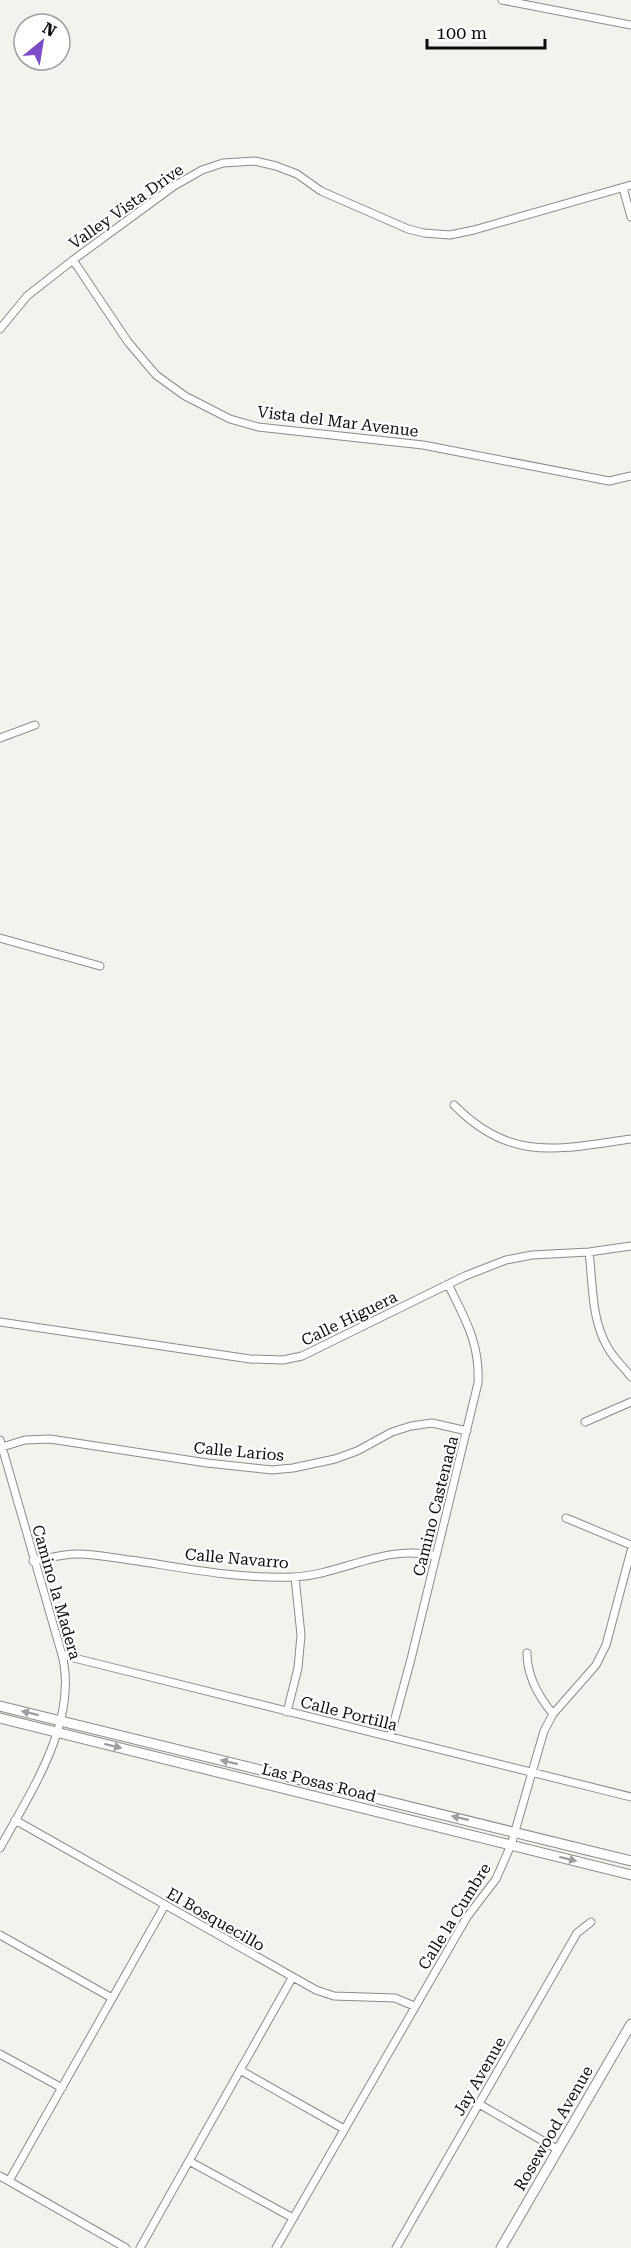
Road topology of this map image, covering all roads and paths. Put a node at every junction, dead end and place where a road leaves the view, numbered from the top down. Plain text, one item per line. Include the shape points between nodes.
1 (502, 0) edge
2 (631, 26) edge
3 (631, 185) edge
4 (623, 188) junction
5 (631, 217) edge
6 (73, 260) junction
7 (0, 328) edge
8 (631, 476) edge
9 (35, 725) dead end
10 (0, 738) edge
11 (0, 938) edge
12 (100, 966) dead end
13 (454, 1105) dead end
14 (631, 1139) edge
15 (631, 1246) edge
16 (589, 1252) junction
17 (448, 1284) junction
18 (0, 1322) edge
19 (631, 1377) edge
20 (631, 1402) edge
21 (585, 1422) dead end
22 (467, 1431) junction
23 (1, 1444) edge
24 (566, 1518) dead end
25 (631, 1545) edge
26 (631, 1551) edge
27 (436, 1556) junction
28 (33, 1561) junction
29 (295, 1577) junction
30 (527, 1653) dead end
31 (62, 1656) junction
32 (0, 1706) edge
33 (287, 1712) junction
34 (553, 1714) junction
35 (0, 1718) edge
36 (60, 1720) junction
37 (56, 1732) junction
38 (390, 1737) junction
39 (532, 1773) junction
40 (631, 1797) edge
41 (15, 1820) junction
42 (517, 1831) junction
43 (512, 1845) junction
44 (0, 1848) edge
45 (631, 1861) edge
46 (631, 1875) edge
47 (165, 1905) junction
48 (591, 1922) dead end
49 (0, 1935) edge
50 (292, 1978) junction
51 (112, 1998) junction
52 (414, 2006) junction
53 (631, 2024) edge
54 (0, 2054) edge
55 (240, 2070) junction
56 (62, 2088) junction
57 (478, 2104) junction
58 (344, 2129) junction
59 (557, 2149) junction
60 (189, 2161) junction
61 (0, 2176) edge
62 (9, 2181) junction
63 (293, 2218) junction
64 (126, 2248) edge
65 (140, 2248) edge
66 (276, 2248) edge
67 (396, 2248) edge
68 (501, 2248) edge

1 - 2 street
3 - 4 street, Valley Vista Drive
4 - 5 street
4 - 6 street, Valley Vista Drive via 450,236 408,229 375,216 276,166 233,161 202,170 174,186
6 - 7 street, Valley Vista Drive via 27,296
6 - 8 street, Vista del Mar Avenue via 128,342 156,375 185,396 230,419 258,427 423,445 609,481
9 - 10 street
11 - 12 street
13 - 14 street via 488,1133 521,1146 556,1148
15 - 16 street, Calle Higuera
16 - 17 street, Calle Higuera via 520,1257
16 - 19 street via 599,1329 612,1354
17 - 18 street, Calle Higuera via 311,1353 283,1360 250,1359
17 - 22 street, Camino Castenada via 468,1324 478,1359 478,1383
20 - 21 street
22 - 23 street, Calle Larios via 432,1423 411,1426 335,1460 272,1470 50,1438
22 - 27 street, Camino Castenada
23 - 28 street, Camino la Madera
24 - 25 street
26 - 34 street, Calle la Cumbre via 601,1656
27 - 29 street, Calle Navarro via 399,1552
27 - 38 street, Camino Castenada
28 - 29 street, Calle Navarro via 78,1554 213,1573
28 - 31 street, Camino la Madera
29 - 33 street via 301,1635
30 - 34 street via 536,1690
31 - 33 street, Calle Portilla
31 - 36 street, Camino la Madera via 67,1684
36 -> 32 main road, Las Posas Road
33 - 38 street, Calle Portilla
34 - 39 street, Calle la Cumbre
35 - 37 main road, Las Posas Road
36 - 37 street, Camino la Madera
42 -> 36 main road, Las Posas Road
37 - 41 street, Camino la Madera via 42,1772
37 -> 43 main road, Las Posas Road
38 - 39 street, Calle Portilla
39 - 40 street, Calle Portilla
39 - 42 street, Calle la Cumbre
41 - 44 street, Camino la Madera
41 - 47 street, El Bosquecillo
42 - 43 street, Calle la Cumbre
42 - 45 main road, Las Posas Road
43 -> 46 main road, Las Posas Road
43 - 52 street, Calle la Cumbre via 496,1879 472,1909
47 - 50 street, El Bosquecillo
47 - 51 street
48 - 57 street, Jay Avenue via 577,1933
49 - 51 street
50 - 52 street, El Bosquecillo via 334,1996 395,1998
50 - 55 street
51 - 56 street
52 - 58 street, Calle la Cumbre
53 - 59 main road, Rosewood Avenue
54 - 56 street
55 - 58 street
55 - 60 street
56 - 62 street
57 - 59 street
57 - 67 street, Jay Avenue
58 - 63 street, Calle la Cumbre
59 - 68 main road, Rosewood Avenue
60 - 63 street
60 - 65 street
61 - 62 street
62 - 64 street
63 - 66 street, Calle la Cumbre

